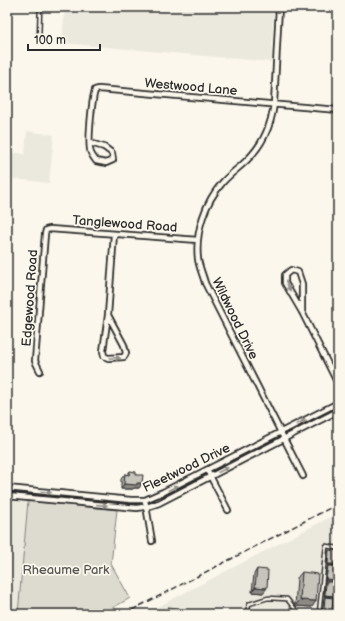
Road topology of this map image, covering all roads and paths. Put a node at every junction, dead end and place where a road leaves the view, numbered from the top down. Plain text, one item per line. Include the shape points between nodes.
1 (40, 7) edge
2 (279, 7) edge
3 (39, 39) dead end
4 (274, 104) junction
5 (338, 110) edge
6 (90, 143) junction
7 (50, 229) joint
8 (114, 234) junction
9 (198, 240) junction
10 (302, 312) junction
11 (108, 315) junction
12 (40, 371) dead end
13 (338, 384) edge
14 (338, 403) edge
15 (338, 411) edge
16 (280, 432) junction
17 (284, 440) junction
18 (207, 470) junction
19 (211, 476) junction
20 (303, 476) dead end
21 (7, 488) edge
22 (7, 496) edge
23 (144, 500) junction
24 (146, 507) junction
25 (228, 510) dead end
26 (152, 541) dead end
27 (338, 548) edge
28 (338, 576) edge
29 (248, 614) edge
30 (299, 614) edge
31 (319, 614) edge
32 (334, 614) edge

1 - 3 lane
2 - 4 street, Wildwood Drive
4 - 5 street, Westwood Lane
4 - 6 street, Westwood Lane via 99,89 95,90 93,97
4 - 9 street, Wildwood Drive via 271,120 258,147 210,199 203,215
6 - 6 street, Westwood Lane via 90,152 96,161 106,163 113,160 112,153 104,147
7 - 8 street, Tanglewood Road
7 - 12 street, Edgewood Road via 46,230 45,234 35,361
8 - 9 street, Tanglewood Road
8 - 11 street
9 - 16 street, Wildwood Drive via 198,259 205,283
10 -> 10 street via 302,284 298,272 291,270 285,275 285,282
10 - 13 street
11 -> 11 street via 104,356 124,358 124,346
16 -> 14 street, Fleetwood Drive
15 - 17 street, Fleetwood Drive
16 - 17 street, Wildwood Drive
16 - 18 street, Fleetwood Drive
19 -> 17 street, Fleetwood Drive
17 - 20 street, Wildwood Drive
18 - 19 street
23 -> 18 street, Fleetwood Drive
19 - 24 street, Fleetwood Drive
19 - 25 street
21 -> 23 street, Fleetwood Drive
22 -> 24 street, Fleetwood Drive
23 - 24 street
24 - 26 street
27 - 31 lane via 326,546
28 - 32 lane
29 - 30 lane via 248,604 268,598 287,599

